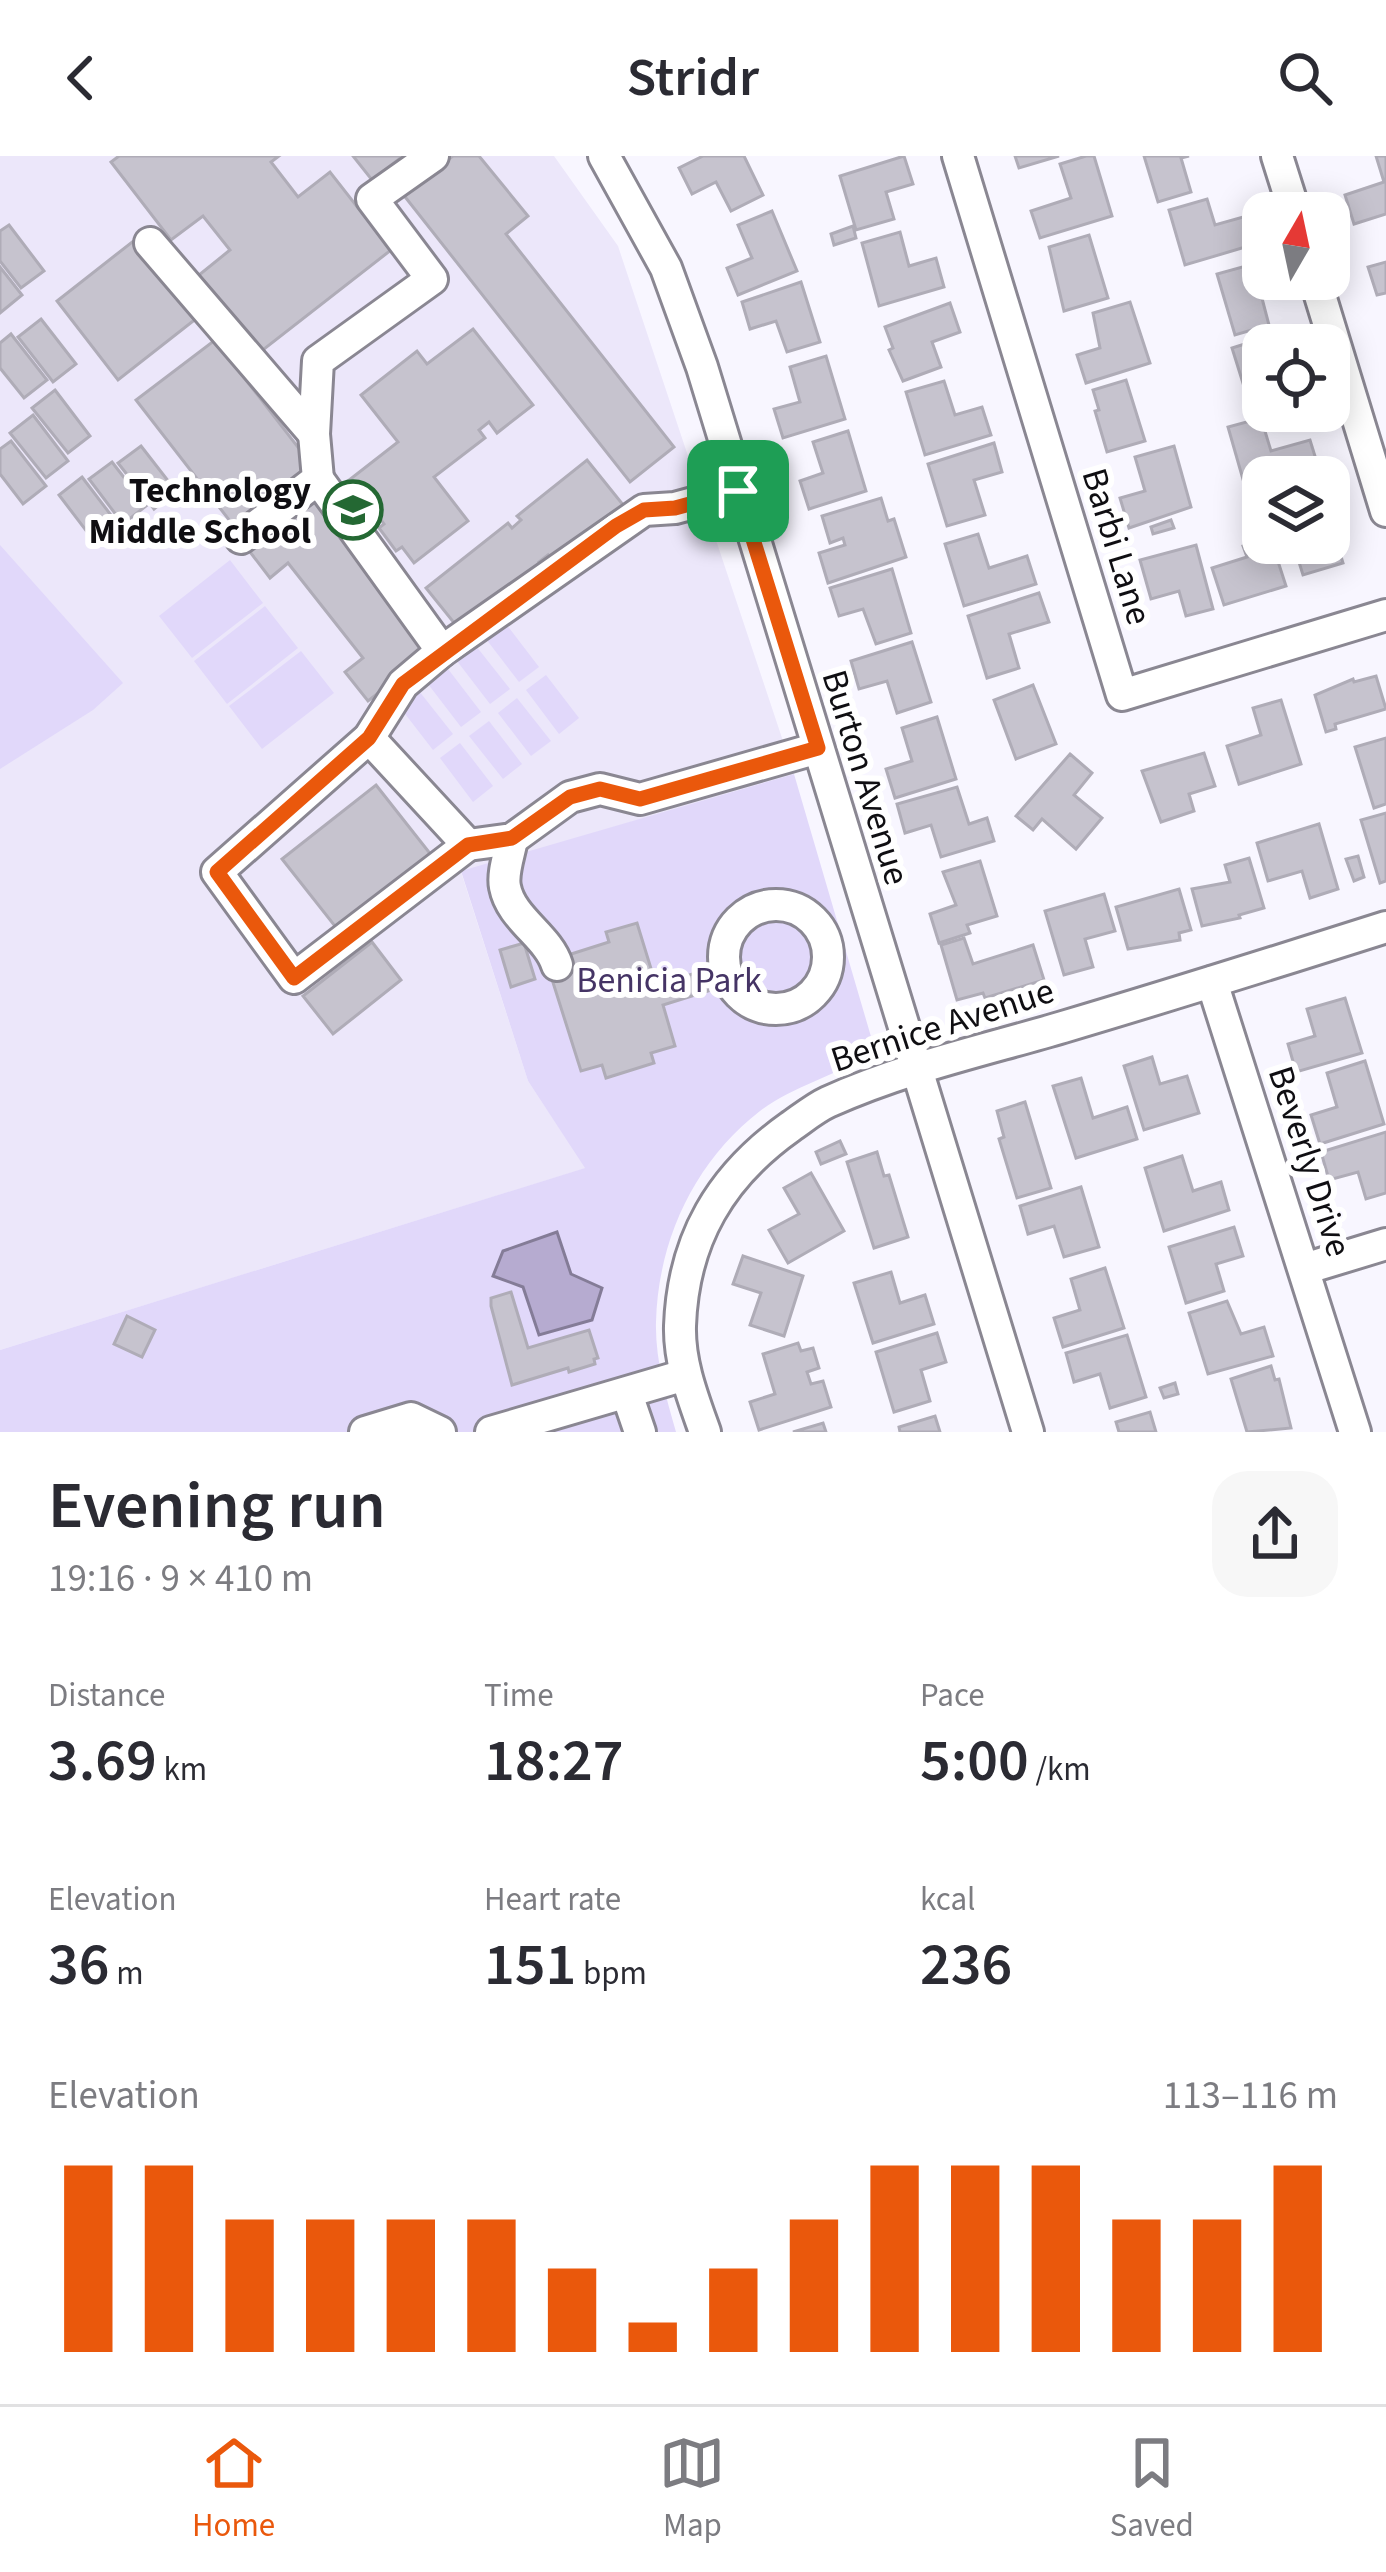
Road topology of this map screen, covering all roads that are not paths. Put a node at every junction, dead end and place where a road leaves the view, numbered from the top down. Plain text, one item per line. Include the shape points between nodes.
1 (433, 156) edge
2 (604, 156) edge
3 (958, 156) edge
4 (1277, 156) edge
5 (1288, 192) edge
6 (150, 243) dead end
7 (1321, 300) edge
8 (314, 434) junction
9 (318, 479) junction
10 (738, 491) junction
11 (1386, 511) edge
12 (242, 538) dead end
13 (1386, 616) edge
14 (442, 652) junction
15 (369, 738) junction
16 (818, 748) junction
17 (512, 838) junction
18 (468, 845) junction
19 (1386, 927) edge
20 (874, 932) junction
21 (826, 943) dead end
22 (557, 965) dead end
23 (1213, 982) junction
24 (916, 1070) junction
25 (1386, 1244) edge
26 (1304, 1269) junction
27 (685, 1375) junction
28 (627, 1394) junction
29 (365, 1432) edge
30 (440, 1432) edge
31 (491, 1432) edge
32 (640, 1432) edge
33 (705, 1432) edge
34 (1028, 1432) edge
35 (1355, 1432) edge

1 - 8 street via 372,200 432,279 317,361
2 - 10 street, Burton Avenue via 666,268
3 - 13 street, Barbi Lane via 1122,695
4 - 5 street
6 - 8 street
7 - 11 street
8 - 9 street
9 - 12 street
9 - 14 street
10 - 14 street via 644,510
10 - 16 street, Burton Avenue
14 - 15 street via 403,684
15 - 18 street
15 - 18 street via 217,872 294,978
16 - 17 street via 640,799 600,789 570,797
16 - 20 street, Burton Avenue
17 - 18 street
17 - 22 street via 505,887
19 - 23 street, Bernice Avenue
20 - 21 street
20 - 24 street, Burton Avenue
23 - 24 street, Bernice Avenue
23 - 26 street, Beverly Drive
24 - 27 street, Bernice Avenue via 824,1103 749,1157 725,1185 687,1275
24 - 34 street, Burton Avenue
25 - 26 street
26 - 35 street, Beverly Drive
27 - 28 street
27 - 33 street, Bernice Avenue
28 - 31 street
28 - 32 street
29 - 30 street via 411,1418

